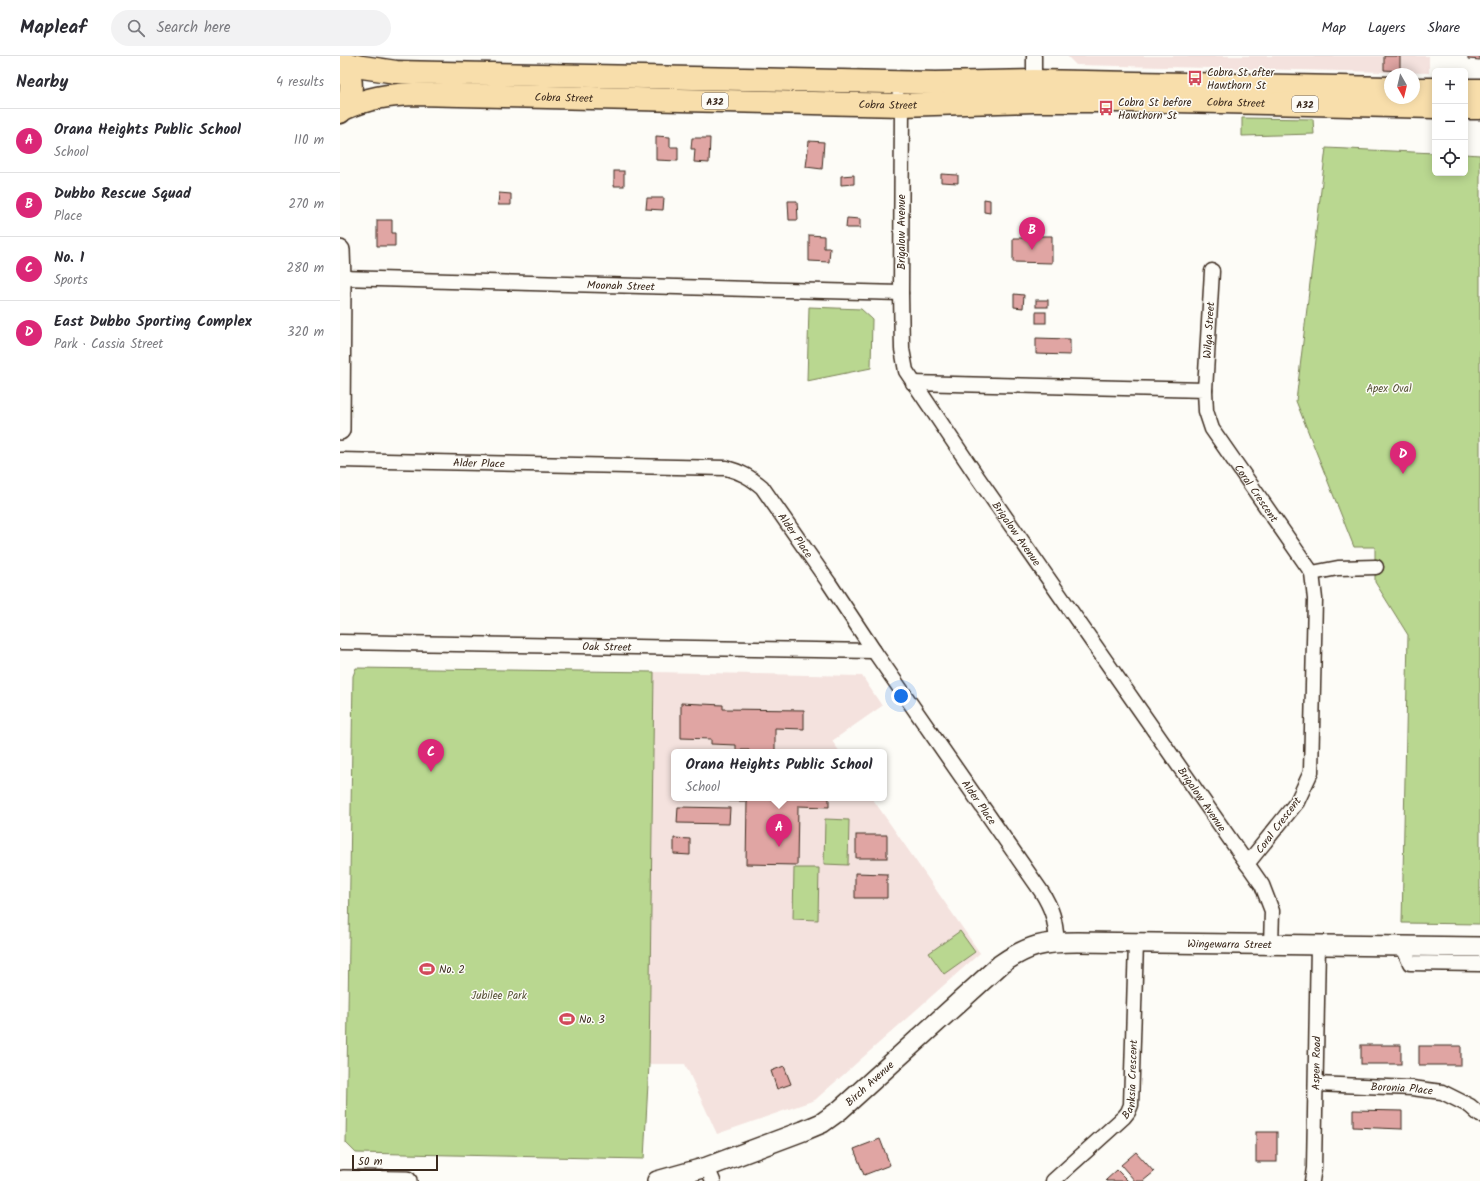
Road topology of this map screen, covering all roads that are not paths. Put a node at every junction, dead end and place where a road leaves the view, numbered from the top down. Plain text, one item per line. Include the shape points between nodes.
1 (1034, 56) edge
2 (341, 60) edge
3 (888, 82) junction
4 (1384, 88) edge
5 (1420, 89) edge
6 (1432, 89) edge
7 (1468, 90) edge
8 (1480, 90) edge
9 (1034, 91) junction
10 (902, 105) junction
11 (1432, 107) edge
12 (1468, 108) edge
13 (1480, 108) edge
14 (341, 113) edge
15 (340, 250) edge
16 (1212, 271) dead end
17 (341, 278) junction
18 (900, 293) junction
19 (914, 383) junction
20 (1205, 390) junction
21 (340, 430) edge
22 (340, 460) edge
23 (1376, 567) dead end
24 (1312, 573) junction
25 (340, 642) edge
26 (874, 651) junction
27 (1247, 864) junction
28 (1056, 942) junction
29 (1136, 943) junction
30 (1271, 945) junction
31 (1318, 945) junction
32 (1402, 945) junction
33 (1480, 947) edge
34 (1480, 964) edge
35 (1316, 1084) junction
36 (1480, 1115) edge
37 (710, 1174) edge
38 (342, 1176) edge
39 (406, 1181) edge
40 (657, 1181) edge
41 (1052, 1181) edge
42 (1312, 1181) edge

1 - 9 street
2 - 3 highway, Cobra Street / A32 via 362,67 396,72
2 - 14 highway, A32 via 348,72 351,86 348,101
3 - 9 highway, Cobra Street / A32
3 - 10 street
4 - 9 highway, Cobra Street / A32
5 - 6 highway
7 - 8 highway
9 - 10 highway, Cobra Street / A32
9 - 11 highway, Cobra Street / A32 via 1175,101
10 - 14 highway, Cobra Street / A32 via 408,94 364,101
10 - 18 street, Brigalow Avenue
12 - 13 highway
15 - 17 street
16 - 20 street, Wilga Street
17 - 18 street, Moonah Street
17 - 21 street
18 - 19 street, Brigalow Avenue via 902,349 906,371
19 - 20 street
19 - 27 street, Brigalow Avenue
20 - 24 street, Coral Crescent via 1206,411 1212,429
22 - 26 street, Alder Place via 726,468 740,471 762,487
23 - 24 street via 1338,568
24 - 27 street, Coral Crescent via 1315,600 1312,772 1297,802
25 - 26 street, Oak Street
26 - 28 street, Alder Place via 1049,904 1055,920
27 - 30 street, Brigalow Avenue via 1262,885 1272,911
28 - 29 street, Wingewarra Street
28 - 37 street, Birch Avenue via 1037,945 1019,952 1001,964 840,1110 822,1123
29 - 30 street, Wingewarra Street
29 - 41 street, Banksia Crescent via 1131,1105 1124,1118
30 - 31 street, Wingewarra Street
31 - 32 street, Wingewarra Street
31 - 35 street, Aspen Road
32 - 33 street, Wingewarra Street
32 - 34 street via 1410,963
35 - 36 street, Boronia Place via 1412,1088 1442,1092 1470,1106
35 - 42 street, Aspen Road
37 - 40 street, Birch Avenue
38 - 39 street

